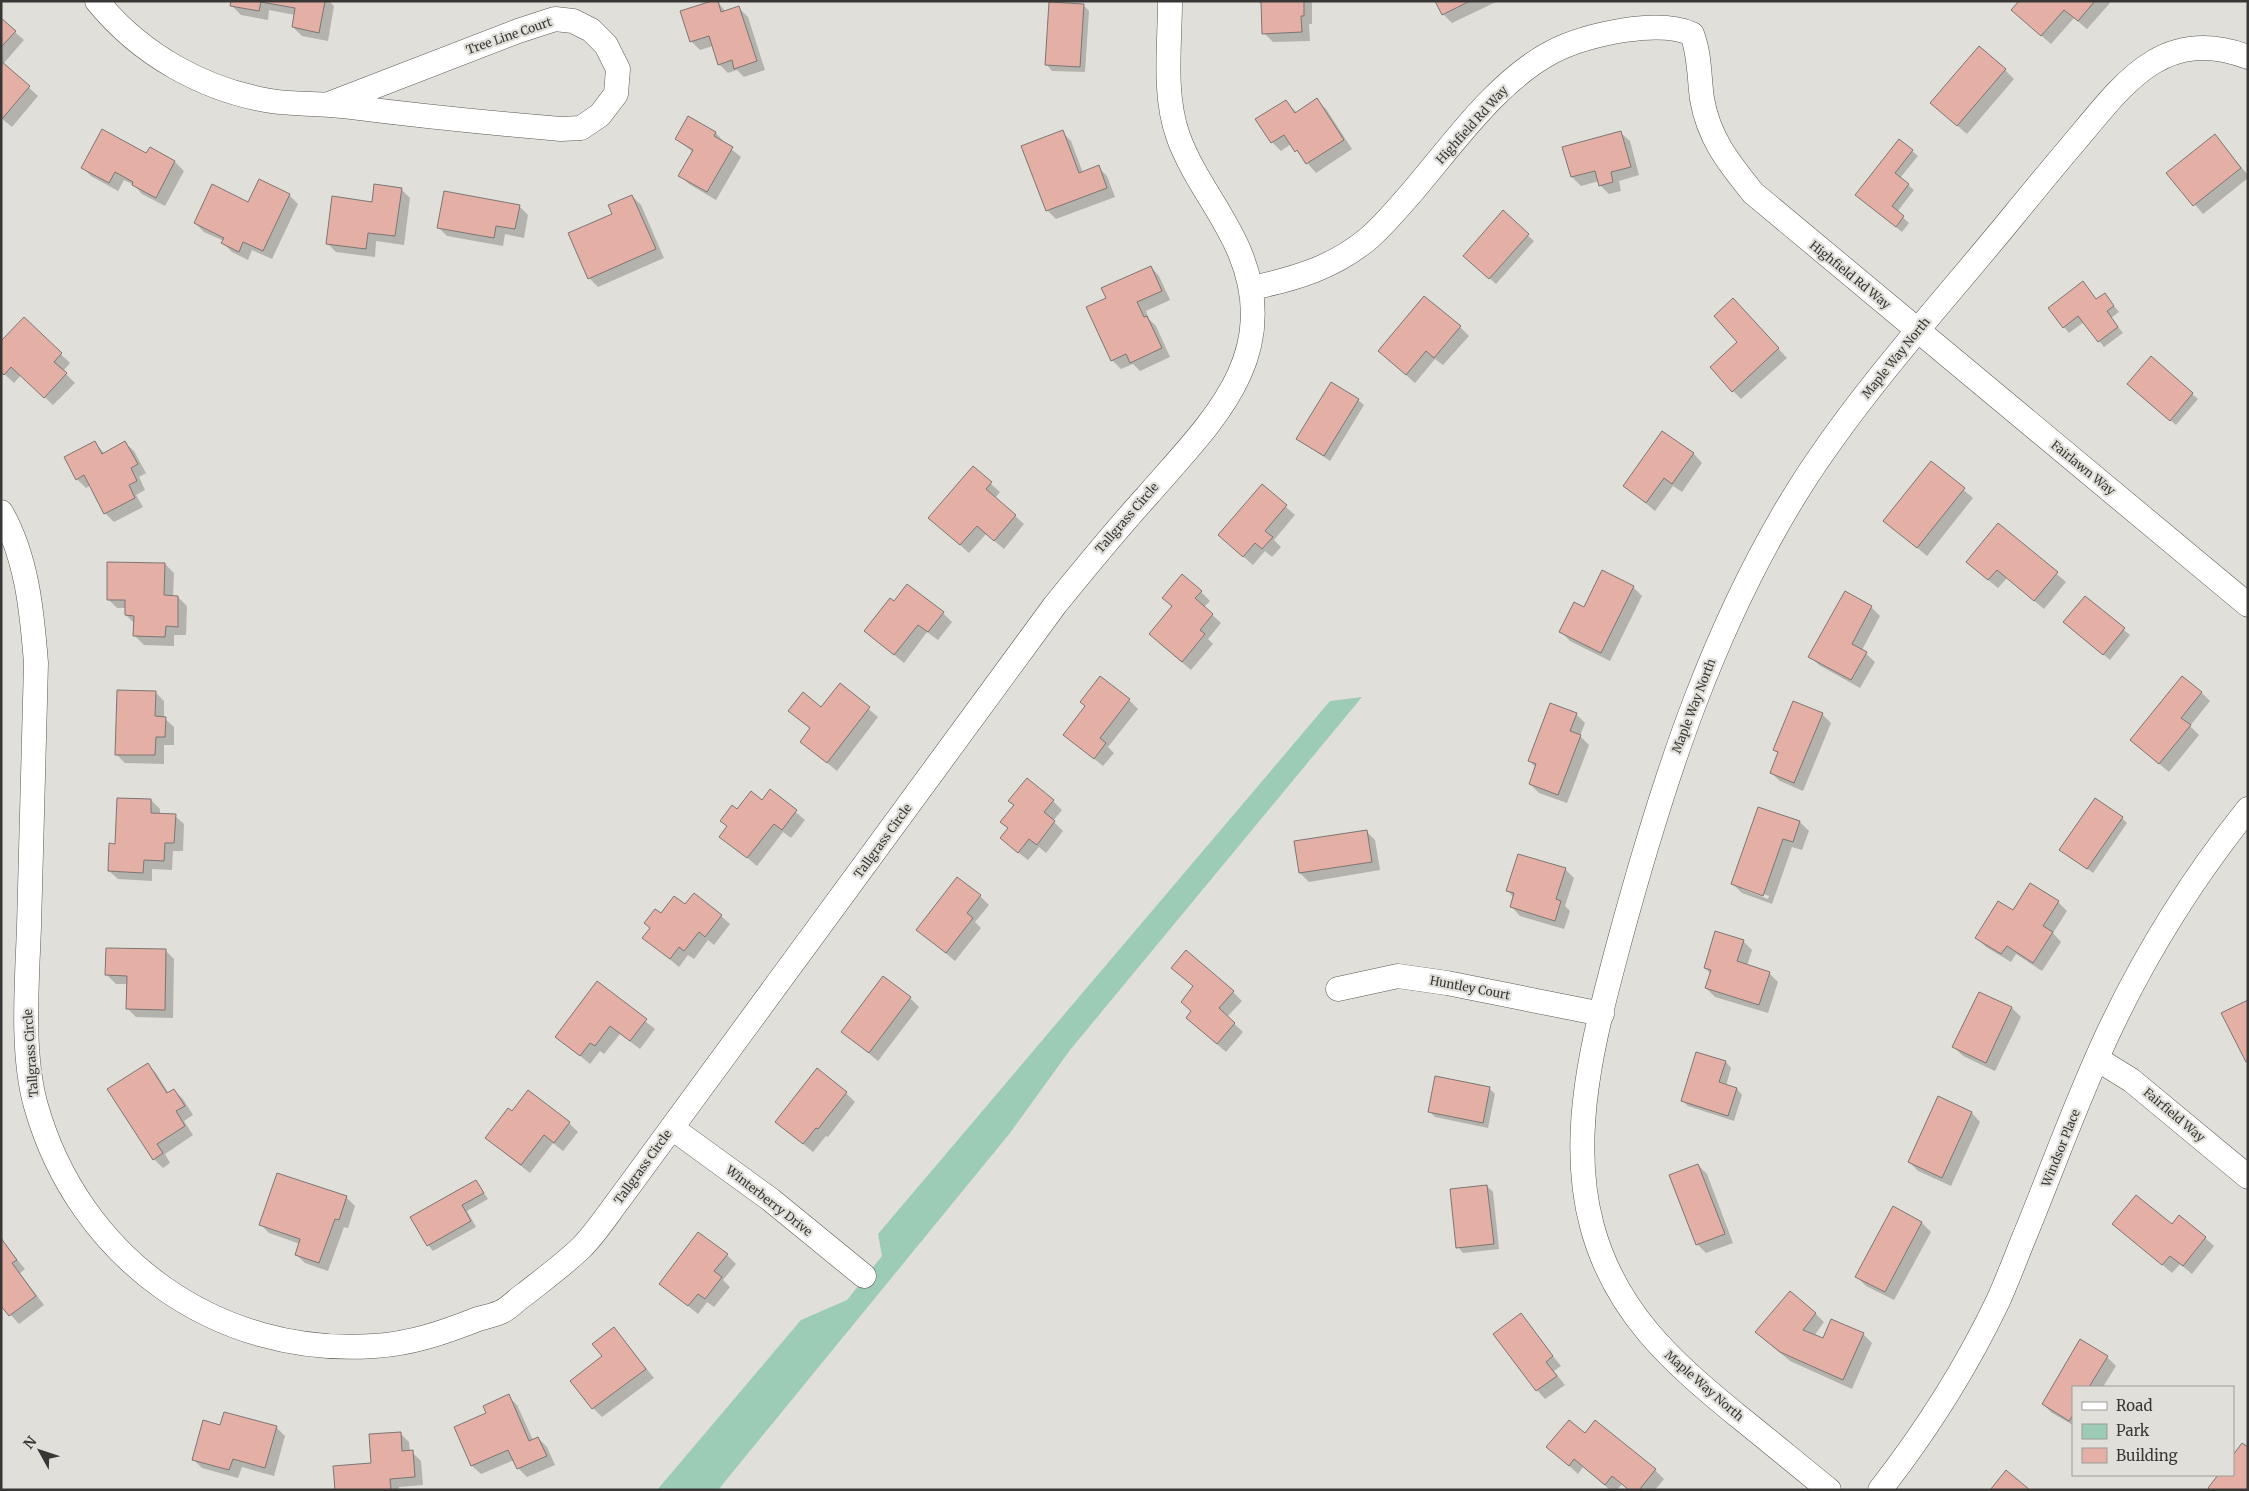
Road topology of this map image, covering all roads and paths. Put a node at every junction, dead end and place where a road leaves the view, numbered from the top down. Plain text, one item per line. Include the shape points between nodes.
1 (97, 1) edge
2 (1170, 1) edge
3 (2248, 57) edge
4 (329, 104) junction
5 (1252, 288) junction
6 (1918, 331) junction
7 (1, 512) edge
8 (2248, 606) edge
9 (2248, 809) edge
10 (1338, 989) dead end
11 (1602, 1014) junction
12 (2097, 1059) junction
13 (672, 1128) junction
14 (2248, 1177) edge
15 (864, 1276) dead end
16 (1829, 1490) edge
17 (1880, 1490) edge

1 - 4 street, Tree Line Court via 148,50 211,85 270,101
2 - 5 street, Tallgrass Circle via 1168,75 1178,135 1206,194 1239,251
3 - 6 street, Maple Way North via 2206,47 2192,48 2148,64 2116,91
4 - 4 street, Tree Line Court via 441,119 581,128 600,115 616,94 618,69 606,45 591,30 573,21 555,19
5 - 6 street, Highfield Rd Way via 1315,271 1343,257 1370,237 1484,107 1523,71 1552,52 1604,33 1667,29 1692,34 1697,47 1702,100 1710,126 1720,152 1753,193
5 - 13 street, Tallgrass Circle via 1252,316 1245,363 1222,408 1055,606
6 - 8 street, Fairlawn Way
6 - 11 street, Maple Way North via 1865,396 1805,480 1738,600 1701,681 1675,755 1639,870
7 - 13 street, Tallgrass Circle via 22,565 32,616 36,664 27,974 32,1089 45,1133 81,1205 105,1237 131,1262 156,1284 213,1318 286,1341 329,1346 375,1346 443,1333 504,1311 583,1247
9 - 12 street, Windsor Place via 2213,852 2171,916 2132,985
10 - 11 street, Huntley Court via 1398,976
11 - 16 street, Maple Way North via 1586,1095 1582,1164 1592,1226 1611,1274 1640,1324 1670,1358
12 - 14 street, Fairfield Way via 2131,1080
12 - 17 street, Windsor Place via 1998,1301 1933,1417
13 - 15 street, Winterberry Drive via 771,1200

